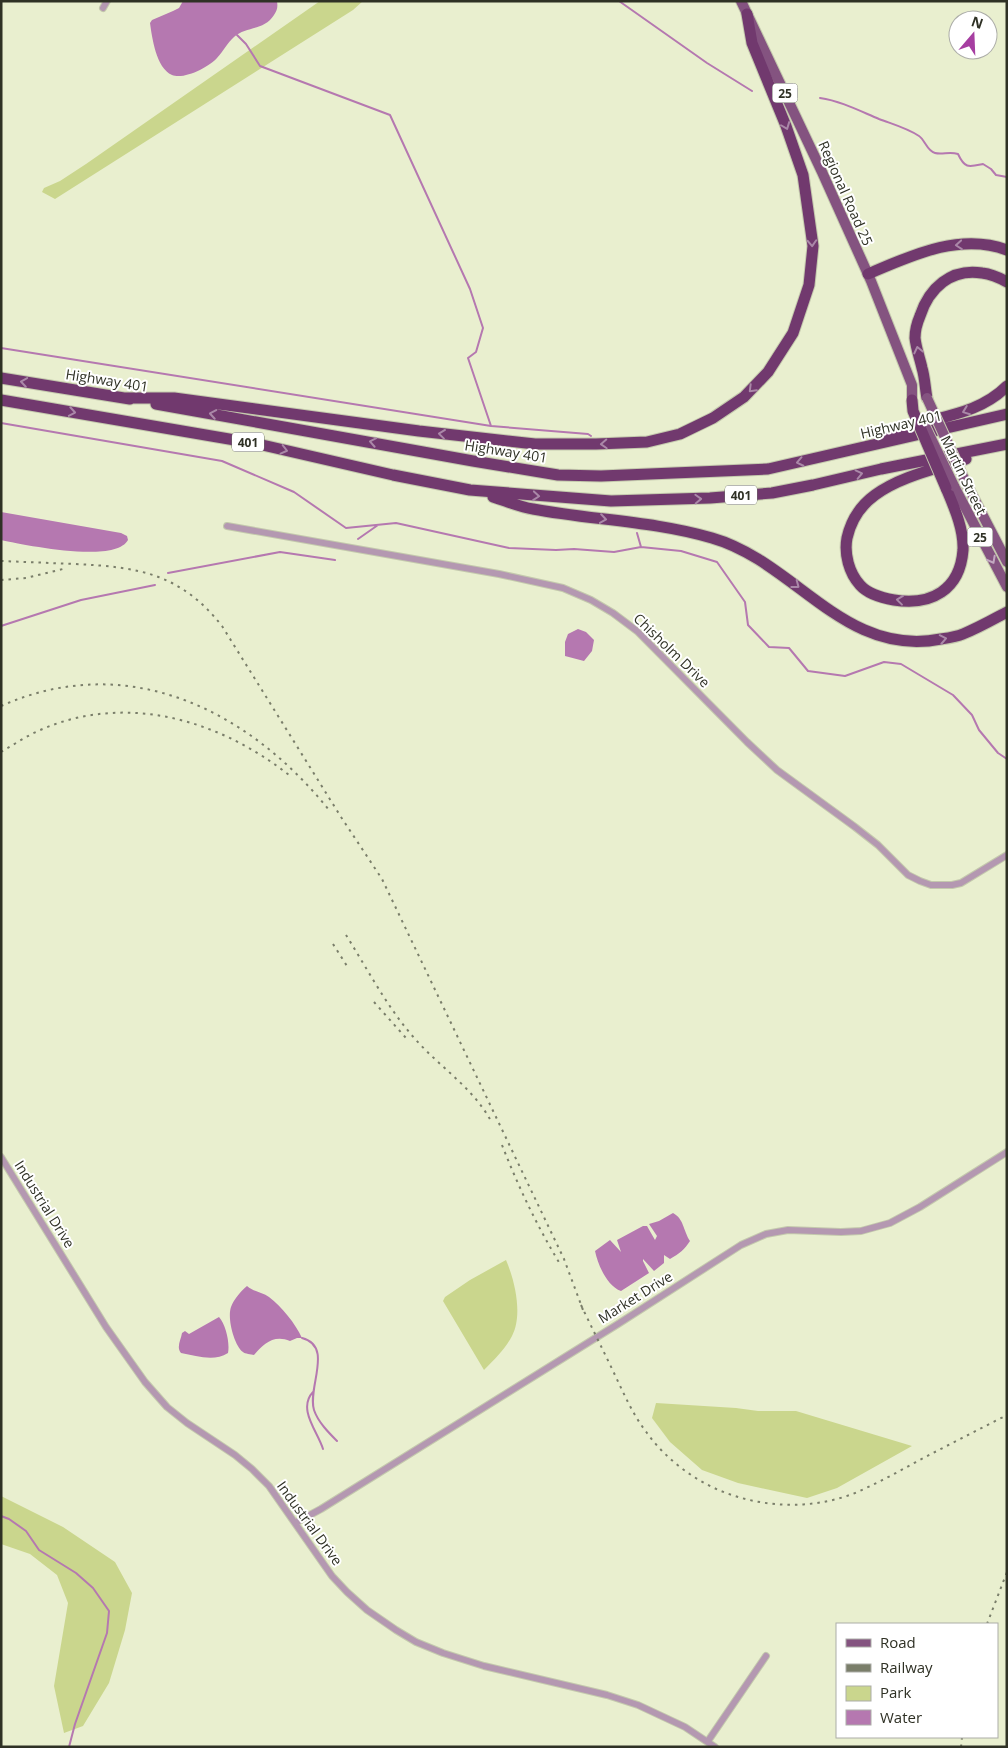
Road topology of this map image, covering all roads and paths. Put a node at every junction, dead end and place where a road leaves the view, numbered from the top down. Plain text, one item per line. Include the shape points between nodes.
1 (107, 1) edge
2 (741, 1) edge
3 (103, 8) dead end
4 (747, 14) junction
5 (1007, 250) edge
6 (868, 274) junction
7 (1007, 282) edge
8 (1, 378) edge
9 (912, 385) junction
10 (1007, 386) edge
11 (124, 398) junction
12 (927, 398) junction
13 (1, 400) edge
14 (912, 400) joint
15 (1007, 414) edge
16 (1007, 444) edge
17 (864, 447) junction
18 (950, 487) junction
19 (470, 490) junction
20 (227, 526) dead end
21 (1007, 562) edge
22 (1007, 587) edge
23 (1007, 612) edge
24 (1007, 855) edge
25 (1007, 1152) edge
26 (1, 1157) edge
27 (295, 1522) junction
28 (766, 1656) dead end
29 (708, 1741) junction
30 (715, 1747) edge

1 - 3 street
2 - 4 main road, Regional Road 25 / 25
4 - 6 main road, Regional Road 25 / 25
4 -> 11 highway via 752,43 803,175 813,246 809,285 793,334 768,372 744,397 713,418 680,434 647,442 535,444 174,398
5 -> 6 highway via 984,244 938,247
6 - 9 main road, Regional Road 25 / 25
12 -> 7 highway via 915,338 924,304 935,288 946,278 973,271
11 -> 8 highway, Highway 401 / 401
9 - 12 main road, Martin Street / 25
9 - 14 main road, Regional Road 25 / 25
10 -> 17 highway via 964,413 898,430
17 -> 11 highway, Highway 401 / 401 via 768,470 558,475
12 - 21 main road, Martin Street / 25, bridge
13 -> 19 highway, 401 via 258,444
14 - 18 highway, bridge via 913,411
15 - 17 highway, Highway 401 / 401
18 -> 16 highway via 963,548 955,579 946,590 921,601 905,602 873,594 860,585 851,572 846,543 859,509 891,485
19 -> 16 highway, 401 via 612,501 710,498 813,485
18 -> 22 main road, Martin Street / 25
19 -> 23 highway via 532,509 673,529 713,538 757,558 845,621 868,632 901,640 924,642 961,635
20 - 24 street, Chisholm Drive via 563,588 613,613 637,632 759,753 793,782 855,826 908,875 931,884 962,883
25 - 27 street, Market Drive via 890,1223 861,1231 788,1230 766,1234 741,1245 346,1494
26 - 27 street, Industrial Drive via 106,1327 145,1382 187,1423 252,1469
27 - 29 street, Industrial Drive via 323,1564 347,1592 367,1610 416,1642 484,1666 607,1694 661,1716
28 - 29 street
29 - 30 street, Industrial Drive

